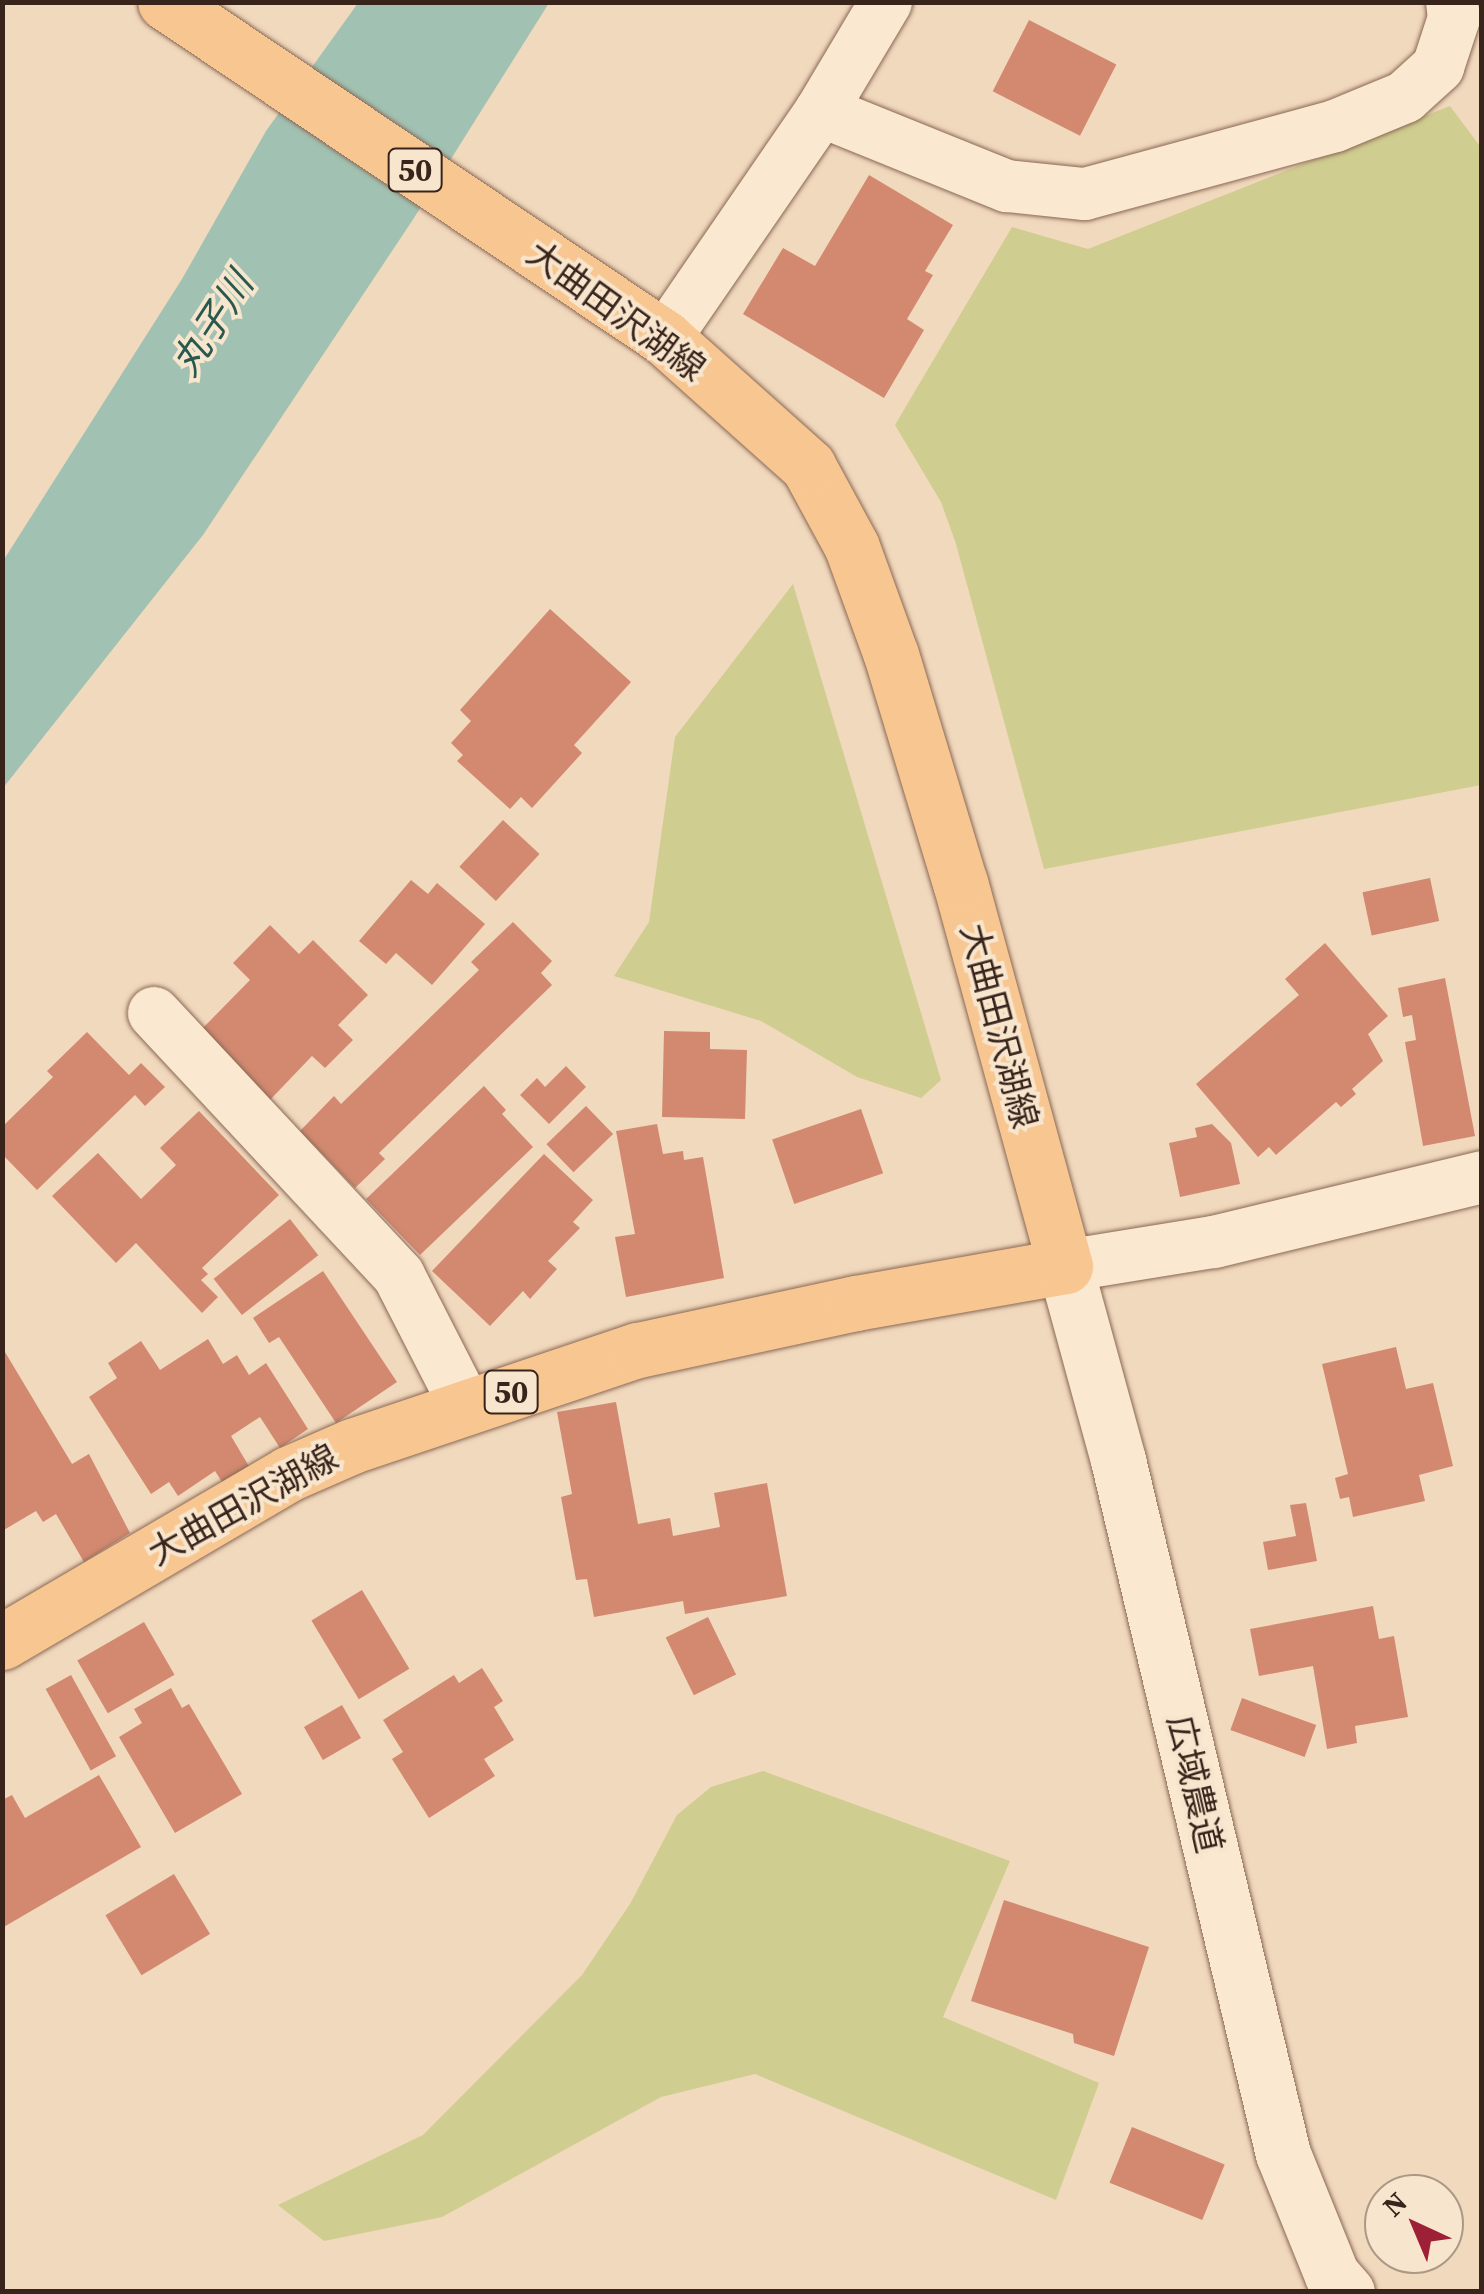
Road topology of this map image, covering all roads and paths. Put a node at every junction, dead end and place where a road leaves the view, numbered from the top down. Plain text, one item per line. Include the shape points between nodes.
1 (165, 2) edge
2 (886, 2) edge
3 (1452, 2) edge
4 (821, 111) junction
5 (665, 338) junction
6 (154, 1012) dead end
7 (1482, 1177) edge
8 (1065, 1266) junction
9 (466, 1407) junction
10 (2, 1642) edge
11 (1348, 2292) edge

1 - 5 main road, 大曲田沢湖線 / 50
2 - 4 street
3 - 4 street via 1454,18 1438,67 1405,97 1336,126 1085,194 1007,186
4 - 5 street
5 - 8 main road, 大曲田沢湖線 / 50 via 808,466 852,547 960,884
6 - 9 street via 399,1276
7 - 8 street via 1214,1242
8 - 9 main road, 大曲田沢湖線 / 50 via 638,1350
8 - 11 street, 広域農道 via 1123,1480 1283,2154 1332,2275
9 - 10 main road, 大曲田沢湖線 / 50 via 288,1474

